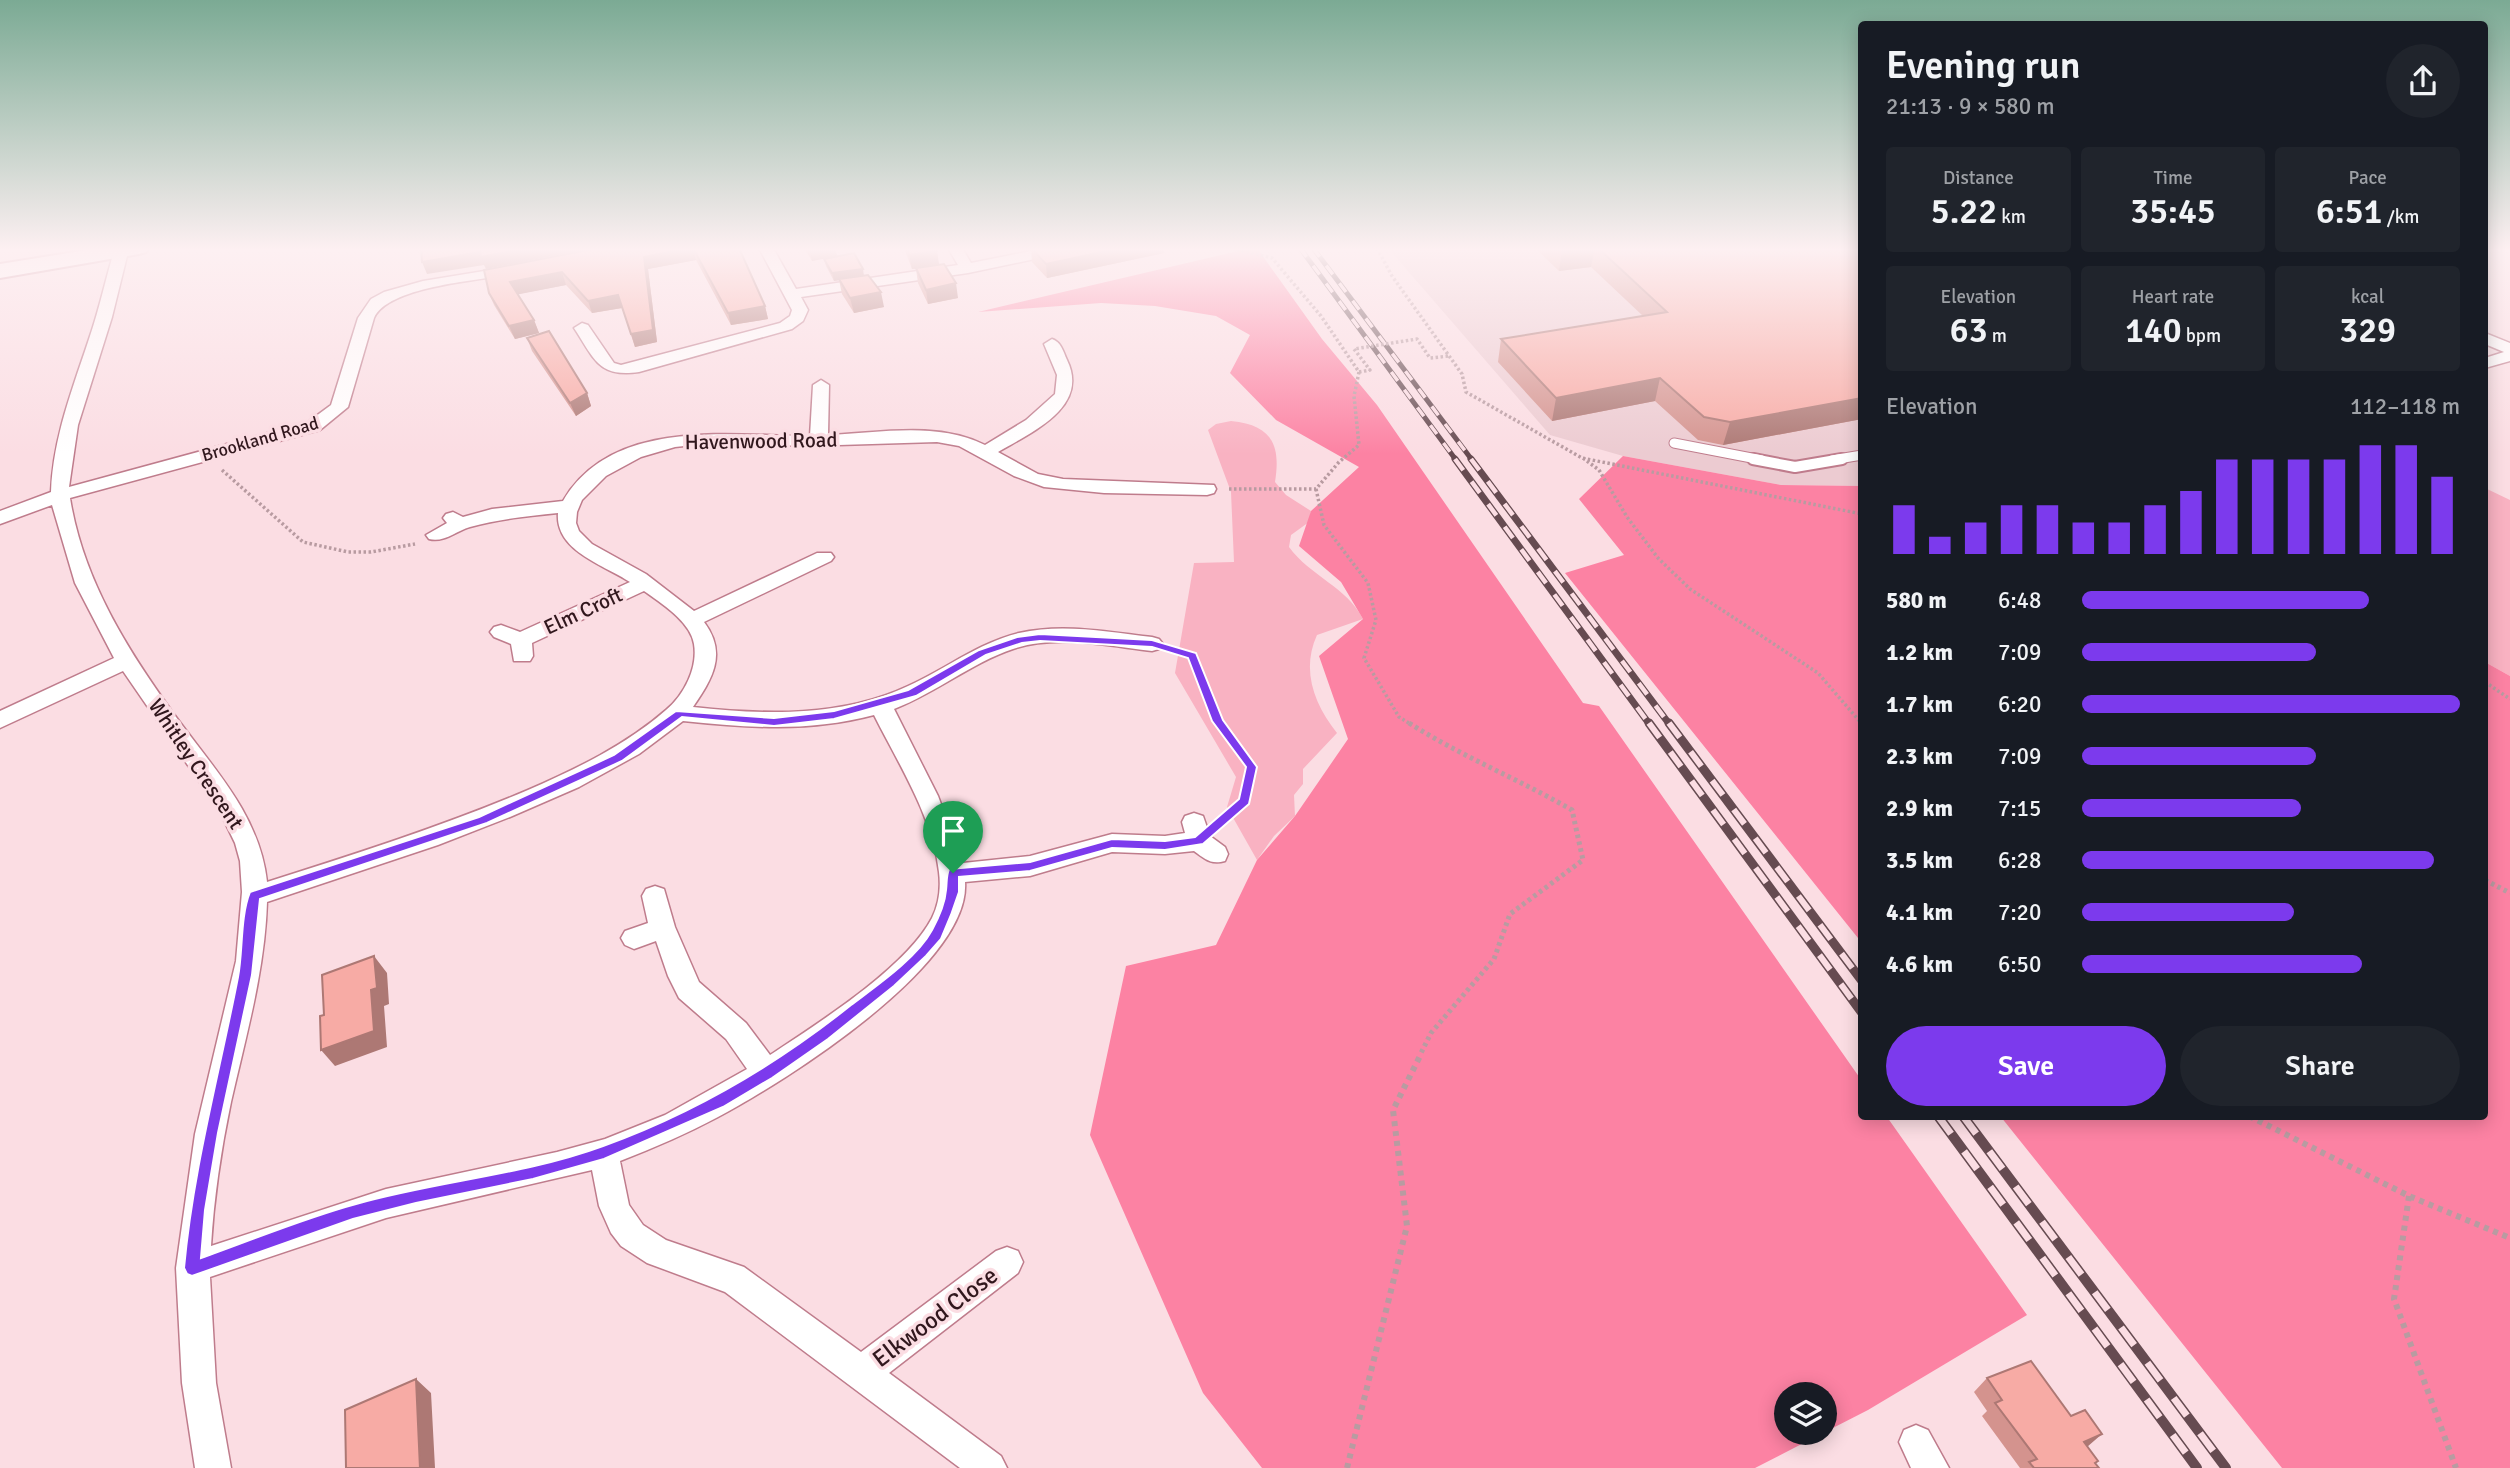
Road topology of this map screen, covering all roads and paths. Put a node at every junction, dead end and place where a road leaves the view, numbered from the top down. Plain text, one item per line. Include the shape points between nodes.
1 (105, 317) edge
2 (368, 317) edge
3 (798, 317) edge
4 (1321, 317) edge
5 (1421, 317) edge
6 (582, 328) dead end
7 (2488, 340) edge
8 (2509, 350) edge
9 (1055, 351) joint
10 (1076, 354) dead end
11 (1449, 356) junction
12 (2488, 361) edge
13 (1359, 372) junction
14 (821, 385) dead end
15 (819, 441) junction
16 (1674, 443) dead end
17 (984, 453) junction
18 (206, 455) junction
19 (1858, 456) edge
20 (1582, 458) junction
21 (1207, 489) joint
22 (1316, 489) junction
23 (60, 495) junction
24 (569, 506) junction
25 (1858, 513) edge
26 (0, 518) edge
27 (436, 535) joint
28 (824, 557) dead end
29 (645, 583) junction
30 (692, 620) junction
31 (501, 632) dead end
32 (1152, 644) joint
33 (126, 662) junction
34 (2488, 684) edge
35 (2510, 699) edge
36 (880, 704) junction
37 (680, 713) junction
38 (1858, 719) edge
39 (0, 720) edge
40 (1203, 839) joint
41 (953, 873) junction
42 (2488, 882) edge
43 (2510, 894) edge
44 (254, 896) junction
45 (655, 896) dead end
46 (662, 929) junction
47 (634, 938) dead end
48 (767, 1074) junction
49 (2257, 1120) edge
50 (604, 1152) junction
51 (2409, 1196) junction
52 (2510, 1238) edge
53 (1007, 1262) dead end
54 (192, 1268) junction
55 (863, 1372) junction
56 (213, 1468) edge
57 (989, 1468) edge
58 (1347, 1468) edge
59 (2456, 1468) edge

1 - 23 street, Whitley Crescent via 71,422
2 - 18 street, Brookland Road via 339,407 332,415 314,426
3 - 6 street via 786,326 620,370 608,366
4 - 13 path
5 - 11 path
7 - 8 street
8 - 12 street
9 - 10 street
9 - 17 street via 1066,383 1055,408
11 - 13 path, bridge via 1430,358 1417,339 1354,349 1370,370
11 - 20 path via 1462,374 1466,392
13 - 22 path via 1354,396 1359,445
14 - 15 street
15 - 17 street, Havenwood Road via 928,435 959,440
15 - 24 street, Havenwood Road via 713,438 663,446 603,470 582,487
16 - 19 lane via 1795,467
17 - 21 street, Havenwood Road via 1016,472 1044,481 1166,480
18 - 23 street, Brookland Road
18 - 27 path via 303,542 371,552
20 - 25 path
20 - 38 path via 1599,470 1658,558 1690,589 1818,673
21 - 22 path
22 - 58 path via 1324,525 1368,583 1376,621 1364,658 1399,717 1449,748 1572,810 1583,860 1510,914 1494,959 1431,1033 1393,1110 1407,1226
23 - 26 street, Brookland Road
23 - 33 street, Whitley Crescent via 81,575
24 - 27 street via 456,521
24 - 29 street via 567,520 575,540
28 - 30 street
29 - 30 street
29 - 31 street, Elm Croft via 521,648
30 - 37 street via 705,641 701,679
32 - 36 street via 1116,630 1021,640 982,653 912,693
32 - 40 path via 1192,656 1217,721 1252,767 1244,801
33 - 39 street
33 - 44 street, Whitley Crescent via 233,815 252,860
34 - 35 path
36 - 37 street via 774,722
36 - 41 street via 947,846
37 - 44 street via 618,758 483,820
40 - 41 street via 1165,845 1112,843 1030,866
41 - 48 street via 953,892 945,915 921,953 824,1035
42 - 43 path
44 - 54 street, Whitley Crescent via 245,975 199,1197
45 - 46 street
46 - 47 street
46 - 48 street via 689,990 736,1031
48 - 50 street via 718,1102
49 - 51 path
50 - 54 street via 353,1212
50 - 55 street, Elkwood Close via 613,1205 638,1243 669,1258 723,1273
51 - 52 path
51 - 59 path via 2394,1299
53 - 55 street, Elkwood Close
54 - 56 street, Whitley Crescent via 194,1349
55 - 57 street, Elkwood Close

